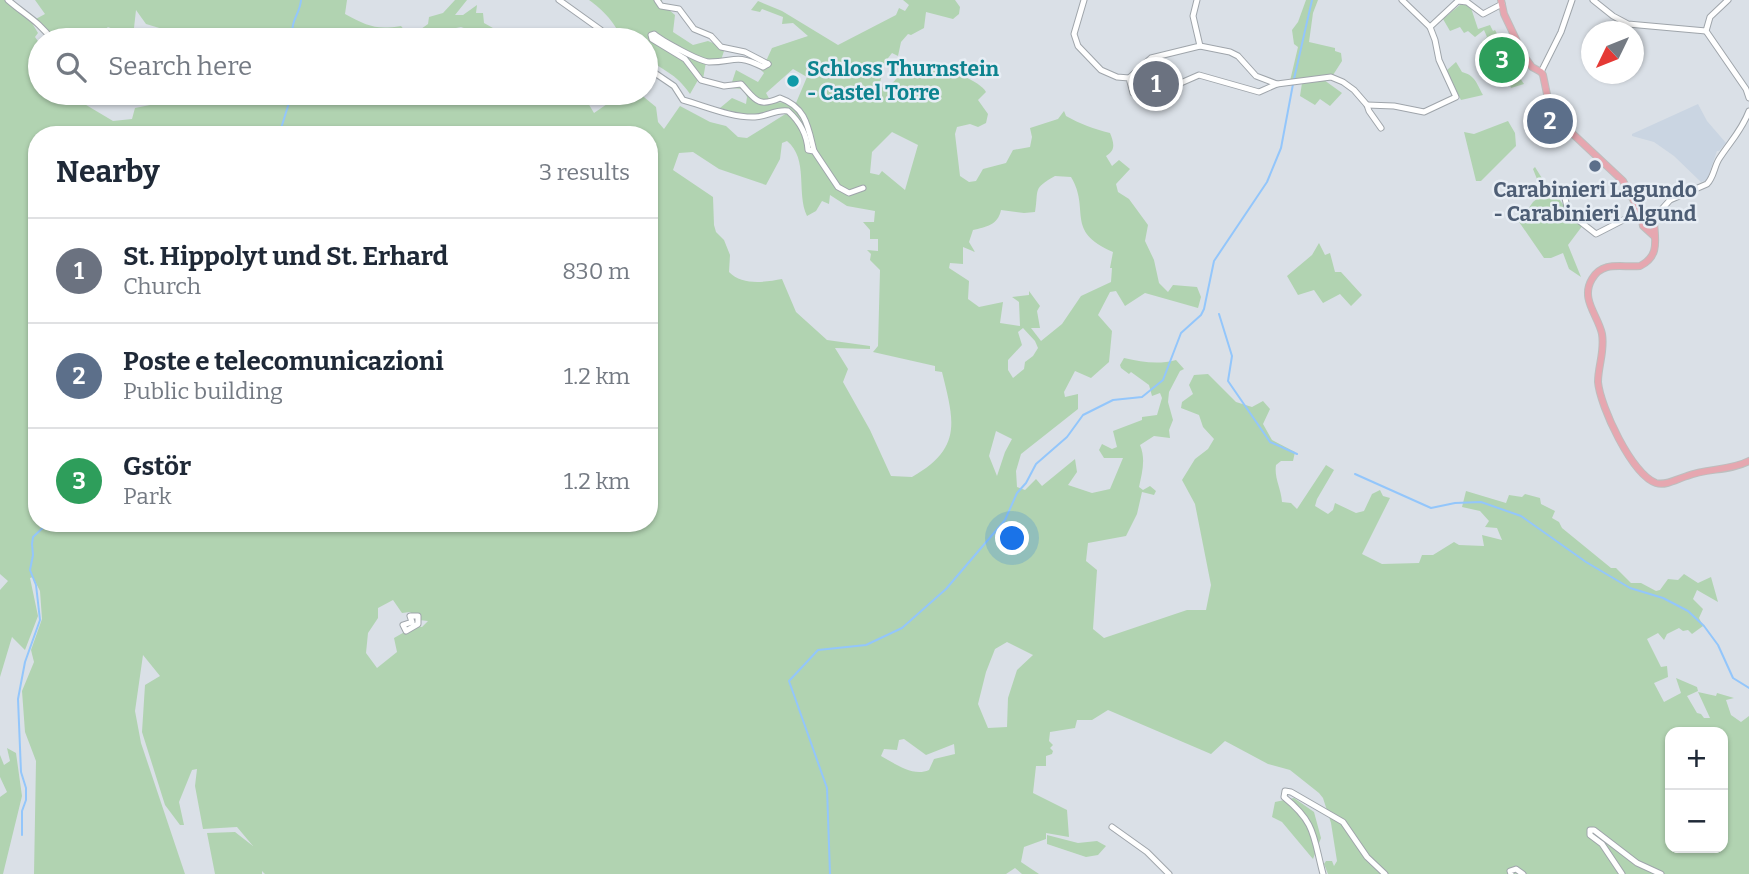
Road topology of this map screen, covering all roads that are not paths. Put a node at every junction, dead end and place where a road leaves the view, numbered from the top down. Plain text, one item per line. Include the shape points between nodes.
1 (8, 0) edge
2 (559, 0) edge
3 (657, 0) edge
4 (1084, 0) edge
5 (1197, 0) edge
6 (1402, 0) edge
7 (1572, 0) edge
8 (1594, 0) edge
9 (1728, 0) edge
10 (1502, 2) edge
11 (1430, 27) junction
12 (42, 28) edge
13 (598, 28) edge
14 (1706, 31) junction
15 (658, 37) edge
16 (658, 43) edge
17 (1200, 46) junction
18 (1541, 72) junction
19 (658, 75) edge
20 (1129, 78) junction
21 (1277, 84) junction
22 (1747, 89) edge
23 (1749, 98) edge
24 (1367, 104) junction
25 (1749, 111) edge
26 (1381, 128) dead end
27 (814, 151) junction
28 (863, 188) dead end
29 (1565, 198) dead end
30 (1646, 218) junction
31 (1656, 237) junction
32 (1749, 461) edge
33 (1112, 827) dead end
34 (1169, 874) edge
35 (1323, 874) edge
36 (1385, 874) edge
37 (1511, 874) edge
38 (1523, 874) edge
39 (1622, 874) edge
40 (1661, 874) edge

1 - 12 street
2 - 13 street
3 - 15 street via 661,6 678,9 694,29 711,36 721,47 745,52 768,66 743,58 706,61
4 - 20 street via 1074,34 1078,46 1101,70
5 - 17 street via 1193,16
6 - 11 street
7 - 18 street
8 - 14 street via 1628,24
9 - 14 street via 1710,17
10 - 11 street via 1483,14 1458,1
10 - 18 main road via 1524,56
11 - 24 street via 1439,61 1457,95 1426,111
14 - 22 street
16 - 27 street via 685,59 701,80 741,85 751,98 761,101 780,97 793,103 807,119
17 - 20 street via 1151,58
17 - 21 street via 1230,52 1256,76
18 - 30 main road via 1558,120 1623,181
19 - 27 street via 674,86 683,100 745,117 788,111 799,124 808,150
20 - 21 street via 1134,94 1153,101 1167,89 1199,75 1256,92
21 - 24 street via 1336,79
22 - 23 street
24 - 26 street
25 - 30 street via 1707,184 1670,200
27 - 28 street via 842,191
29 - 30 street via 1568,212 1596,234
30 - 31 main road
30 - 31 main road via 1643,226
31 - 32 main road via 1656,251 1646,263 1607,267 1590,282 1587,297 1602,335 1598,380 1602,400 1638,469 1657,483
33 - 34 street
35 - 36 street via 1313,831 1284,796 1285,791 1343,822
37 - 38 street via 1516,869
39 - 40 street via 1602,844 1590,835 1591,829 1637,863

